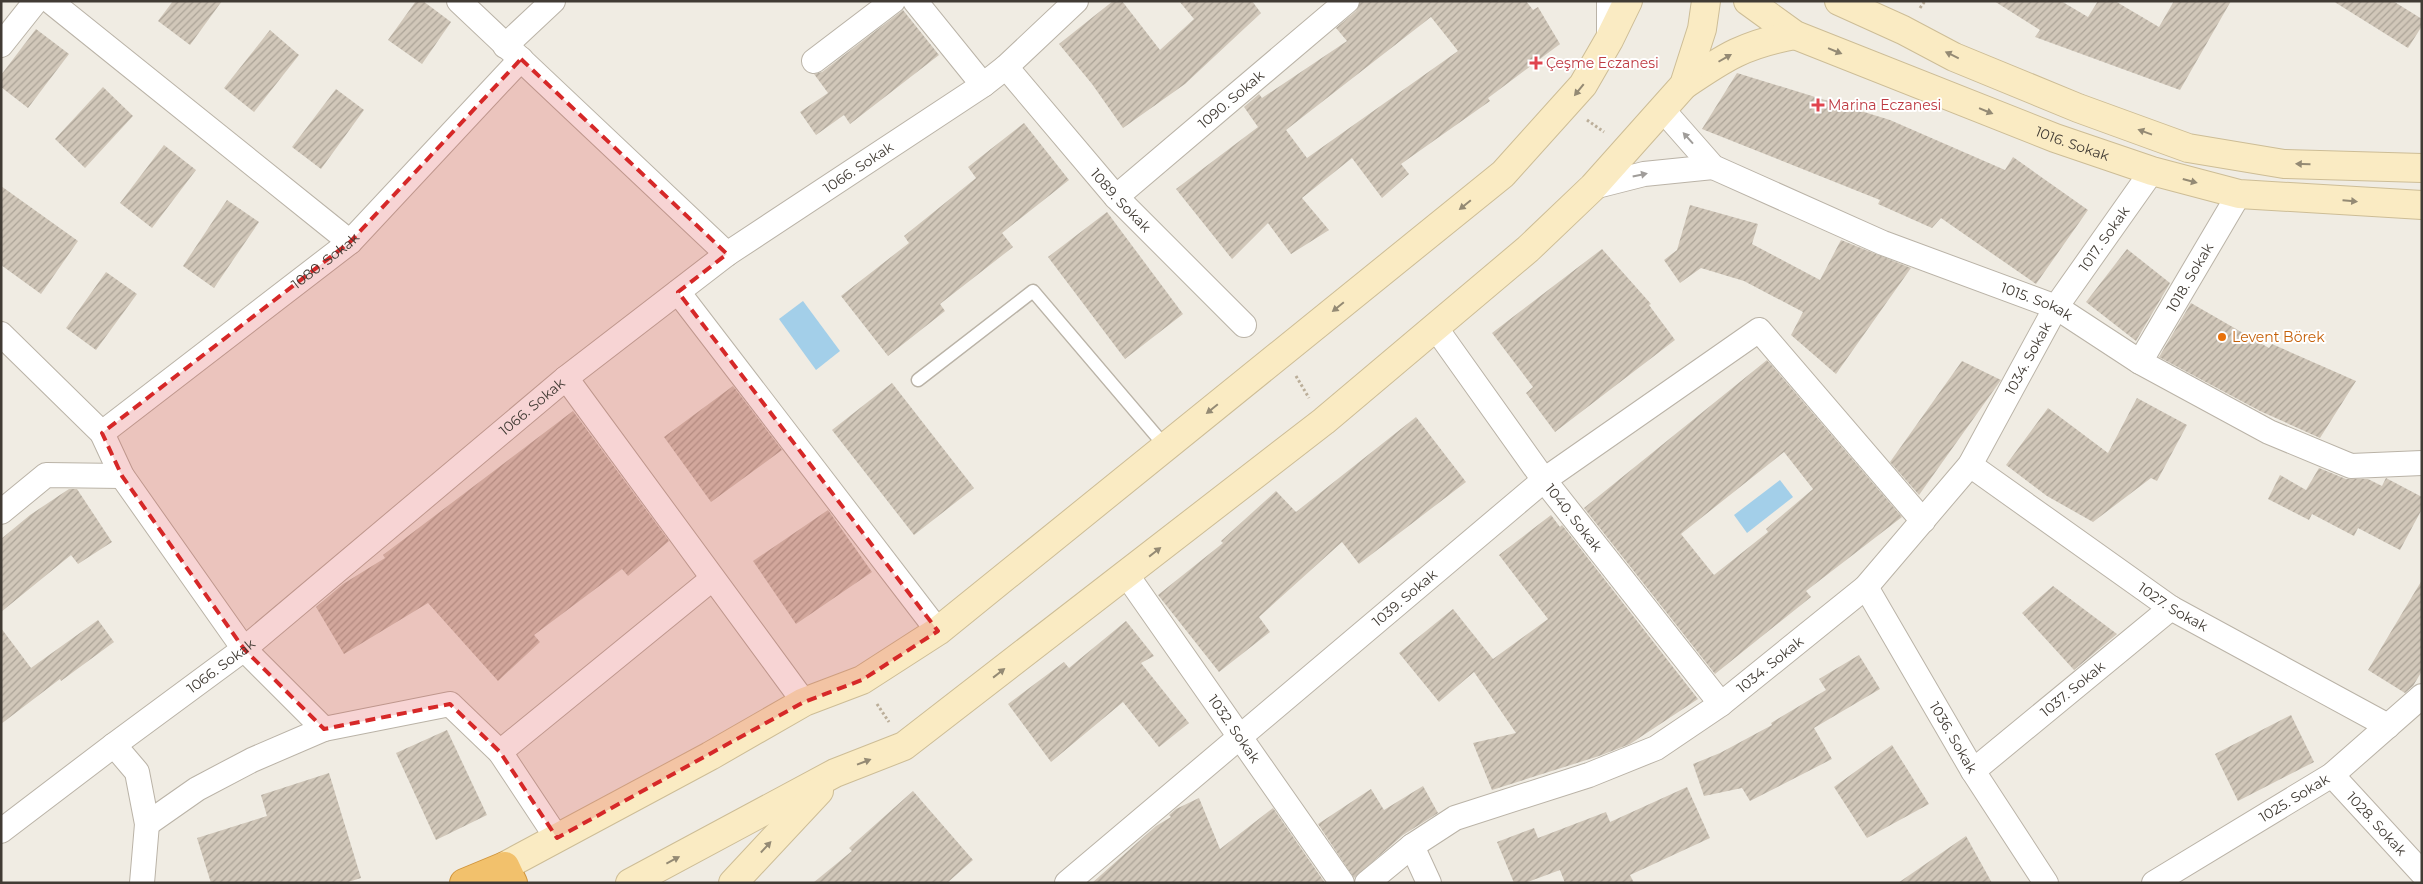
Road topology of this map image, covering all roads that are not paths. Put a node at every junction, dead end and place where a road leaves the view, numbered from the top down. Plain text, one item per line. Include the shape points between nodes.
1 (36, 1) edge
2 (50, 1) edge
3 (459, 1) edge
4 (553, 1) edge
5 (893, 1) edge
6 (915, 1) edge
7 (1076, 1) edge
8 (1347, 1) edge
9 (1609, 1) edge
10 (1628, 1) edge
11 (1706, 1) edge
12 (1748, 1) edge
13 (1840, 2) edge
14 (1795, 35) junction
15 (1609, 40) junction
16 (1, 45) edge
17 (513, 52) junction
18 (814, 61) dead end
19 (1006, 67) junction
20 (983, 85) junction
21 (1684, 85) junction
22 (1662, 109) junction
23 (1713, 166) junction
24 (2422, 168) edge
25 (2152, 171) junction
26 (1593, 187) junction
27 (2239, 194) junction
28 (1116, 197) junction
29 (2422, 205) edge
30 (350, 242) junction
31 (727, 254) junction
32 (678, 292) junction
33 (2056, 307) junction
34 (1244, 325) dead end
35 (1435, 327) junction
36 (1, 334) edge
37 (2140, 362) junction
38 (566, 378) junction
39 (918, 380) dead end
40 (102, 432) junction
41 (1165, 446) junction
42 (2422, 463) edge
43 (1970, 464) junction
44 (122, 476) junction
45 (1544, 480) junction
46 (1, 512) edge
47 (1923, 521) junction
48 (1126, 574) junction
49 (712, 579) junction
50 (1866, 587) junction
51 (2171, 608) junction
52 (938, 631) junction
53 (244, 649) junction
54 (2422, 696) edge
55 (804, 702) junction
56 (1720, 704) junction
57 (2388, 726) junction
58 (324, 729) junction
59 (1240, 737) junction
60 (114, 745) junction
61 (500, 752) junction
62 (1973, 771) junction
63 (835, 773) junction
64 (2332, 775) junction
65 (147, 824) junction
66 (1, 831) edge
67 (557, 838) junction
68 (1412, 846) junction
69 (2422, 873) edge
70 (509, 874) edge
71 (466, 882) edge
72 (142, 883) edge
73 (630, 883) edge
74 (733, 883) edge
75 (1067, 883) edge
76 (1342, 883) edge
77 (1367, 883) edge
78 (1428, 883) edge
79 (2046, 883) edge
80 (2154, 883) edge

1 - 16 street
2 - 30 street
3 - 17 street
4 - 17 street, 1080. Sokak
5 - 18 street
6 - 20 street
7 - 19 street, 1066. Sokak
8 - 28 street, 1090. Sokak
9 - 15 street
10 - 15 main road
11 - 21 main road via 1702,29
12 - 14 main road, 1016. Sokak
24 -> 13 main road via 2284,164 2188,148 2078,108 1954,57
21 -> 14 main road via 1744,48 1765,40
14 -> 25 main road, 1016. Sokak via 2055,138
15 -> 41 main road via 1583,85 1503,174
17 - 30 street, 1080. Sokak
17 - 31 street
19 - 20 street, 1066. Sokak
19 - 28 street, 1089. Sokak
20 - 31 street, 1066. Sokak
21 - 22 main road
23 -> 22 street, 1015. Sokak
22 - 26 main road
26 -> 23 street via 1644,174
23 - 33 street, 1015. Sokak via 1883,243
25 -> 27 main road, 1016. Sokak
25 - 33 street, 1017. Sokak
26 - 35 main road via 1528,249
27 -> 29 main road, 1016. Sokak
27 - 37 street, 1018. Sokak
28 - 34 street, 1089. Sokak
30 - 40 street, 1080. Sokak
31 - 32 street, 1066. Sokak
32 - 38 street, 1066. Sokak
32 - 52 street
33 - 37 street, 1015. Sokak
33 - 43 street, 1034. Sokak
35 - 45 street, 1040. Sokak
48 -> 35 main road via 1324,421
36 - 40 street
37 - 42 street, 1015. Sokak via 2269,432 2351,466
38 - 49 street
38 - 53 street, 1066. Sokak
39 - 41 lane via 1033,291
40 - 44 street
41 - 52 main road
43 - 47 street, 1034. Sokak
43 - 51 street, 1027. Sokak
44 - 46 street via 46,474
44 - 53 street
45 - 47 street, 1039. Sokak via 1759,330
45 - 56 street, 1040. Sokak
45 - 59 street, 1039. Sokak
47 - 50 street, 1034. Sokak
48 - 59 street, 1032. Sokak
63 -> 48 main road via 904,746
49 - 55 street
49 - 61 street
50 - 56 street, 1034. Sokak
50 - 62 street, 1036. Sokak
51 - 57 street, 1027. Sokak
51 - 62 street, 1037. Sokak
52 - 55 main road via 862,680
53 - 58 street
53 - 60 street, 1066. Sokak
54 - 57 street, 1025. Sokak
55 - 67 main road
56 - 68 street, 1034. Sokak via 1656,748 1589,775 1455,818
57 - 64 street, 1025. Sokak
58 - 61 street via 450,704
58 - 65 street via 252,760 197,789
59 - 75 street, 1039. Sokak
59 - 76 street, 1032. Sokak
60 - 65 street via 137,772
60 - 66 street, 1066. Sokak
61 - 67 street
62 - 79 street, 1036. Sokak
73 -> 63 main road
74 -> 63 main road
64 - 69 street, 1028. Sokak
64 - 80 street, 1025. Sokak
65 - 72 street
67 - 70 main road
68 - 77 street, 1034. Sokak
68 - 78 street
70 - 71 highway

